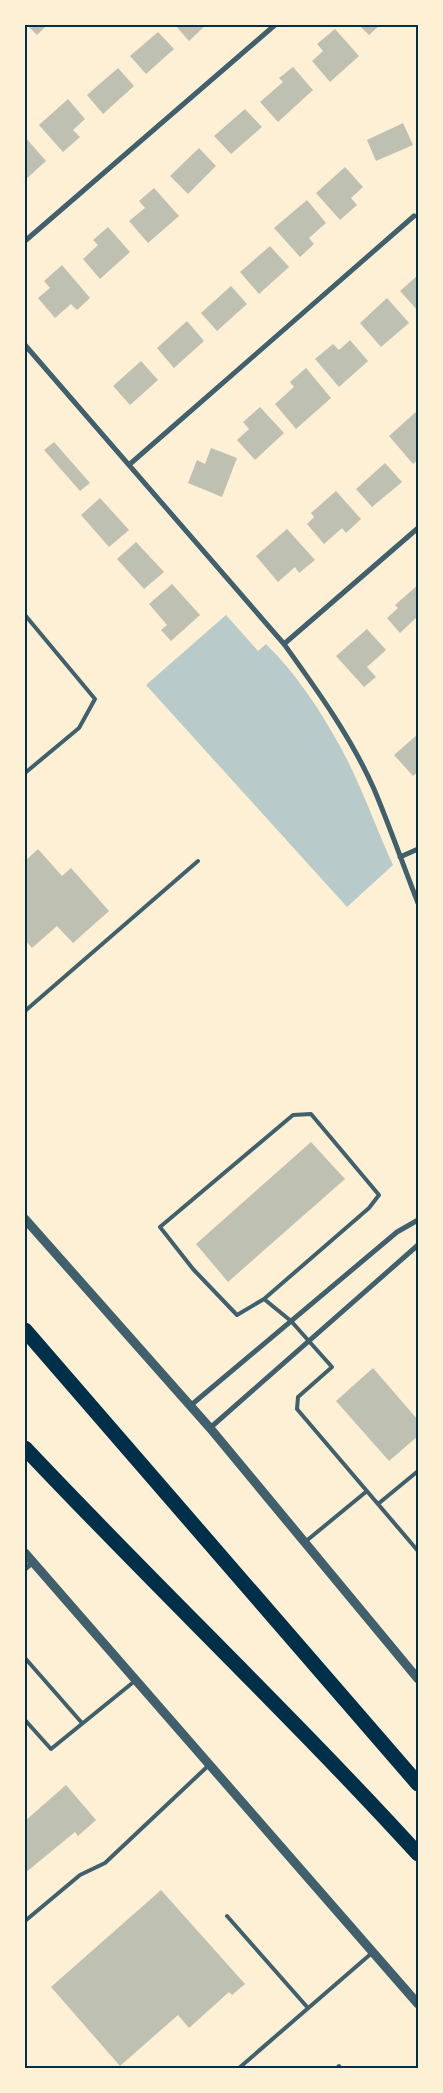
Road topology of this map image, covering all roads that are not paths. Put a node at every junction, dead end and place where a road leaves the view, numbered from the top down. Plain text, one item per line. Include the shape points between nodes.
1 (275, 25) edge
2 (414, 216) dead end
3 (25, 241) edge
4 (25, 344) edge
5 (130, 464) junction
6 (418, 528) edge
7 (25, 615) edge
8 (284, 644) junction
9 (25, 774) edge
10 (418, 850) edge
11 (400, 857) junction
12 (198, 861) dead end
13 (418, 903) edge
14 (25, 1011) edge
15 (25, 1219) edge
16 (418, 1220) edge
17 (418, 1245) edge
18 (264, 1299) junction
19 (291, 1321) junction
20 (25, 1330) edge
21 (310, 1341) junction
22 (190, 1406) junction
23 (210, 1428) junction
24 (25, 1448) edge
25 (418, 1471) edge
26 (367, 1491) junction
27 (378, 1504) junction
28 (305, 1543) junction
29 (418, 1551) edge
30 (25, 1553) edge
31 (33, 1562) junction
32 (25, 1569) edge
33 (25, 1658) edge
34 (418, 1679) edge
35 (136, 1680) junction
36 (25, 1720) edge
37 (82, 1723) junction
38 (210, 1764) junction
39 (418, 1784) edge
40 (418, 1854) edge
41 (227, 1916) dead end
42 (25, 1921) edge
43 (373, 1952) junction
44 (418, 2004) edge
45 (308, 2008) junction
46 (239, 2068) edge

1 - 3 street
2 - 5 street
4 - 5 street
5 - 8 street
6 - 8 street
7 - 9 lane via 95,699 79,728
8 - 11 street via 349,741 373,789
10 - 11 street
11 - 13 street
12 - 14 lane
15 - 22 street
16 - 19 street via 397,1232
17 - 21 street
18 - 18 lane via 237,1315 193,1269 160,1227 293,1115 311,1114 379,1195 369,1208
18 - 19 lane
19 - 21 lane
19 - 22 street
20 - 39 highway
21 - 23 street
21 - 26 lane via 332,1367 298,1397 297,1409
22 - 23 street
23 - 28 street
24 - 40 highway
25 - 27 lane
26 - 27 lane
26 - 28 lane
27 - 29 lane
28 - 34 street
30 - 31 street
31 - 32 street
31 - 35 street
33 - 37 lane
35 - 37 lane
35 - 38 street
36 - 37 lane via 51,1749
38 - 42 lane via 105,1863 80,1875
38 - 43 street
41 - 45 lane
43 - 44 street
43 - 45 lane
45 - 46 lane

